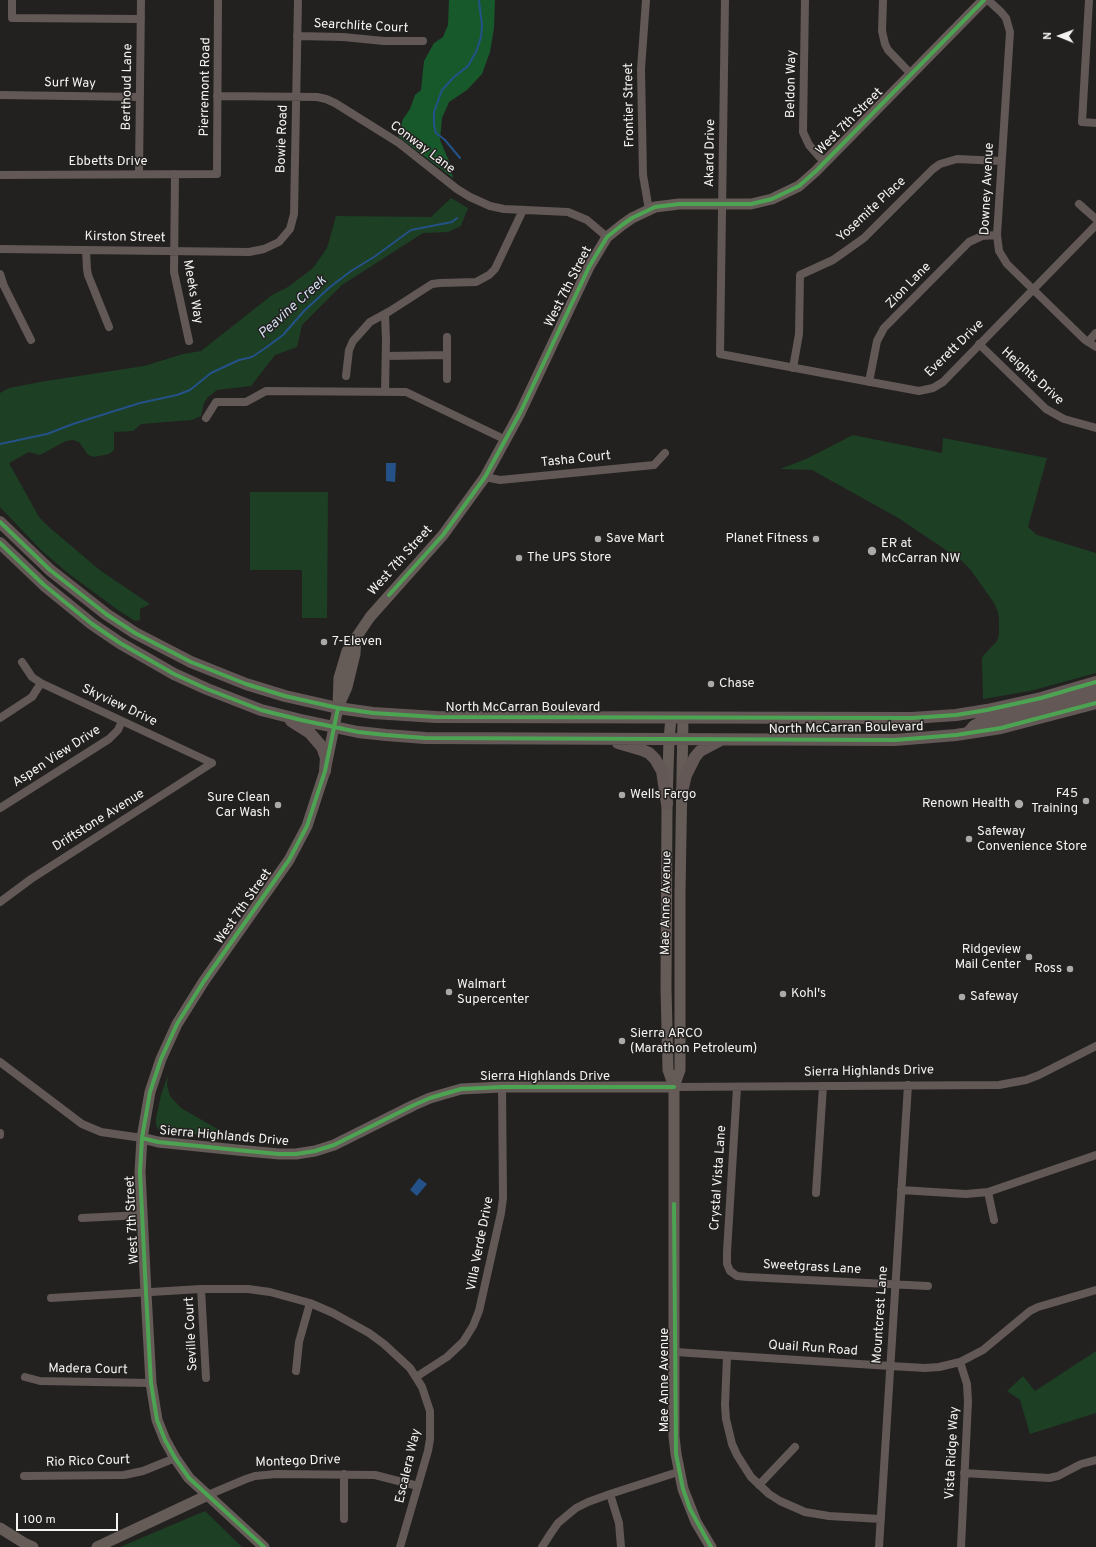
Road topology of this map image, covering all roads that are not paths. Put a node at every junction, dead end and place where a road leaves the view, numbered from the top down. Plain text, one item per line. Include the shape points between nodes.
1 (12, 0) edge
2 (141, 0) edge
3 (218, 0) edge
4 (298, 0) edge
5 (646, 0) edge
6 (725, 0) edge
7 (805, 0) edge
8 (883, 0) edge
9 (984, 0) edge
10 (988, 0) edge
11 (1089, 0) edge
12 (141, 19) junction
13 (297, 36) junction
14 (423, 41) dead end
15 (911, 74) junction
16 (0, 95) edge
17 (217, 96) junction
18 (140, 97) junction
19 (297, 97) junction
20 (1096, 123) edge
21 (1002, 161) junction
22 (824, 162) junction
23 (139, 174) junction
24 (175, 174) junction
25 (217, 174) joint
26 (0, 175) edge
27 (1079, 204) dead end
28 (722, 205) junction
29 (523, 210) junction
30 (649, 210) junction
31 (1096, 219) edge
32 (1096, 225) edge
33 (997, 235) junction
34 (607, 237) junction
35 (0, 249) edge
36 (86, 250) junction
37 (174, 251) junction
38 (249, 252) joint
39 (0, 274) edge
40 (1033, 289) junction
41 (385, 314) junction
42 (110, 327) dead end
43 (1096, 333) edge
44 (446, 337) dead end
45 (31, 340) dead end
46 (189, 341) dead end
47 (1088, 342) junction
48 (979, 344) junction
49 (1096, 347) edge
50 (720, 354) joint
51 (447, 355) junction
52 (386, 356) junction
53 (793, 368) junction
54 (346, 376) dead end
55 (447, 379) dead end
56 (869, 382) junction
57 (385, 392) junction
58 (206, 418) dead end
59 (1096, 428) edge
60 (506, 440) junction
61 (665, 452) dead end
62 (485, 477) junction
63 (0, 522) edge
64 (0, 543) edge
65 (22, 662) dead end
66 (1096, 682) edge
67 (41, 683) junction
68 (1096, 693) edge
69 (1096, 703) edge
70 (338, 708) junction
71 (285, 717) junction
72 (0, 718) edge
73 (677, 718) junction
74 (122, 721) junction
75 (335, 727) junction
76 (968, 733) junction
77 (601, 739) junction
78 (669, 739) junction
79 (682, 739) junction
80 (741, 739) junction
81 (212, 763) joint
82 (325, 771) junction
83 (682, 792) junction
84 (667, 804) junction
85 (0, 808) edge
86 (0, 902) edge
87 (1096, 1046) edge
88 (0, 1062) edge
89 (908, 1085) junction
90 (502, 1086) junction
91 (823, 1086) junction
92 (674, 1087) junction
93 (737, 1087) junction
94 (142, 1138) junction
95 (1096, 1155) edge
96 (901, 1190) junction
97 (988, 1192) junction
98 (816, 1193) dead end
99 (142, 1215) junction
100 (82, 1218) dead end
101 (994, 1220) dead end
102 (730, 1271) joint
103 (895, 1284) junction
104 (928, 1286) dead end
105 (201, 1289) junction
106 (1096, 1290) edge
107 (146, 1293) junction
108 (51, 1298) dead end
109 (310, 1303) junction
110 (674, 1352) junction
111 (728, 1356) junction
112 (960, 1362) junction
113 (890, 1366) junction
114 (296, 1371) dead end
115 (25, 1377) dead end
116 (416, 1377) junction
117 (206, 1378) dead end
118 (151, 1383) junction
119 (795, 1447) dead end
120 (175, 1458) junction
121 (1096, 1460) edge
122 (678, 1472) junction
123 (964, 1473) junction
124 (344, 1474) junction
125 (24, 1476) dead end
126 (759, 1485) junction
127 (418, 1486) junction
128 (610, 1494) junction
129 (208, 1495) junction
130 (344, 1519) dead end
131 (881, 1519) junction
132 (0, 1528) edge
133 (33, 1547) edge
134 (97, 1547) edge
135 (264, 1547) edge
136 (400, 1547) edge
137 (542, 1547) edge
138 (620, 1547) edge
139 (711, 1547) edge
140 (879, 1547) edge
141 (961, 1547) edge

1 - 12 street via 12,18
2 - 12 street, Berthoud Lane
3 - 17 street, Pierremont Road
4 - 13 street, Bowie Road
5 - 30 street, Frontier Street via 641,69 643,175
6 - 28 street, Akard Drive
7 - 22 street, Beldon Way via 803,132 809,145
8 - 15 street via 882,31 885,44
9 - 15 main road, West 7th Street
10 - 21 street, Downey Avenue via 1006,18 1010,32
11 - 20 street via 1082,122
12 - 18 street, Berthoud Lane
13 - 14 street, Searchlite Court
13 - 19 street, Bowie Road
15 - 22 main road, West 7th Street
16 - 18 street, Surf Way
17 - 19 street, Conway Lane
17 - 25 street, Pierremont Road
18 - 23 street, Berthoud Lane
19 - 29 street, Conway Lane via 317,97 335,103 399,143 470,197 490,206
19 - 38 street, Bowie Road via 292,222 279,242
21 - 33 street, Downey Avenue
21 - 53 street, Yosemite Place via 957,159 940,164 859,242 834,260 800,275 799,334
22 - 28 main road, West 7th Street via 799,186 782,195 751,204
23 - 24 street, Ebbetts Drive
23 - 26 street, Ebbetts Drive
24 - 25 street, Ebbetts Drive
24 - 37 street, Meeks Way
27 - 31 street
28 - 30 main road, West 7th Street via 679,204
28 - 50 street, Akard Drive
29 - 34 street, Conway Lane via 568,212 587,220
29 - 41 street via 490,275 476,282 432,284
30 - 34 main road, West 7th Street
32 - 40 street, Everett Drive
33 - 40 street, Downey Avenue via 1002,258
33 - 56 street, Zion Lane via 982,236 969,242 884,328 877,341
34 - 60 main road, West 7th Street via 589,267
35 - 36 street, Kirston Street
36 - 37 street, Kirston Street
36 - 42 street via 88,275
37 - 38 street, Kirston Street
37 - 46 street, Meeks Way via 174,272
39 - 45 street
40 - 47 street, Downey Avenue
40 - 48 street, Everett Drive
41 - 52 street
41 - 54 street via 370,322 353,341 349,350
43 - 47 street
44 - 51 street
47 - 49 street, Downey Avenue
48 - 56 street, Everett Drive via 943,382 933,388 919,391
48 - 59 street, Heights Drive via 1046,409 1064,419
50 - 53 street, Everett Drive
51 - 52 street
51 - 55 street
52 - 57 street
53 - 56 street, Everett Drive
57 - 58 street via 266,391 246,402 216,402
57 - 60 street via 406,392
60 - 62 main road, West 7th Street
61 - 62 street, Tasha Court via 654,465 500,480
62 - 70 main road, West 7th Street via 443,535 370,616 347,651 340,672
63 - 70 main road, North McCarran Boulevard via 50,570 106,614 135,633 191,662 246,684
64 - 71 main road, North McCarran Boulevard via 49,589 120,643 168,671 207,689
65 - 67 street, Skyview Drive via 32,677
66 - 73 main road, North McCarran Boulevard via 1016,704 937,717
67 - 72 street via 32,697
67 - 74 street, Skyview Drive
68 - 76 main road via 1034,711 983,721
69 - 76 main road, North McCarran Boulevard via 1029,721
70 - 73 main road, North McCarran Boulevard via 436,717
70 - 75 main road, West 7th Street
71 - 75 main road, North McCarran Boulevard
71 - 82 main road via 318,740 326,758
73 - 78 main road, Mae Anne Avenue
73 - 79 main road, Mae Anne Avenue
74 - 81 street, Skyview Drive
74 - 85 street, Aspen View Drive via 118,730 109,739
75 - 77 main road, North McCarran Boulevard via 386,736
75 - 82 main road, West 7th Street
76 - 80 main road, North McCarran Boulevard via 895,740
77 - 78 main road, North McCarran Boulevard
77 - 84 main road via 642,750 652,756 662,771
78 - 79 main road, North McCarran Boulevard
78 - 84 main road, Mae Anne Avenue
79 - 80 main road, North McCarran Boulevard
79 - 83 main road, Mae Anne Avenue
80 - 83 main road via 724,740 700,751 690,765
81 - 86 street, Driftstone Avenue via 30,879
82 - 94 main road, West 7th Street via 309,821 297,848 185,1010 169,1041 150,1092
83 - 92 main road, Mae Anne Avenue via 680,1070
84 - 92 main road, Mae Anne Avenue via 668,1070
87 - 89 street, Sierra Highlands Drive via 1039,1075 1012,1083
88 - 94 street, Sierra Highlands Drive via 82,1124 101,1132
89 - 91 street, Sierra Highlands Drive
89 - 96 street, Mountcrest Lane
90 - 92 main road, Sierra Highlands Drive
90 - 94 main road, Sierra Highlands Drive via 461,1089 430,1098 334,1145 296,1154 158,1142
90 - 116 street, Villa Verde Drive via 501,1213 479,1311 463,1342 447,1357
91 - 93 street, Sierra Highlands Drive
91 - 98 street
92 - 93 street, Sierra Highlands Drive
92 - 110 main road, Mae Anne Avenue
93 - 102 street, Crystal Vista Lane via 727,1252
94 - 99 main road, West 7th Street
95 - 97 street
96 - 97 street via 966,1194
96 - 103 street, Mountcrest Lane
97 - 101 street
99 - 100 street
99 - 107 main road, West 7th Street
102 - 103 street, Sweetgrass Lane via 737,1276 747,1277
103 - 104 street, Sweetgrass Lane
103 - 113 street, Mountcrest Lane
105 - 107 street, Escalera Way
105 - 109 street, Escalera Way via 248,1289
105 - 117 street, Seville Court
106 - 112 street, Quail Run Road via 1030,1311 983,1350
107 - 108 street, Escalera Way
107 - 118 main road, West 7th Street
109 - 114 street via 299,1342
109 - 116 street, Escalera Way via 368,1333 401,1358
110 - 111 street, Quail Run Road
110 - 122 main road, Mae Anne Avenue via 674,1436
111 - 113 street, Quail Run Road
111 - 126 street via 725,1406 728,1432 737,1456
112 - 113 street, Quail Run Road via 925,1368
112 - 123 street, Vista Ridge Way via 968,1393
113 - 131 street, Mountcrest Lane
115 - 118 street, Madera Court via 40,1381
116 - 127 street, Escalera Way via 427,1399 431,1424 430,1439
118 - 120 main road, West 7th Street via 157,1420
119 - 126 street
120 - 125 street, Rio Rico Court via 124,1476
120 - 129 main road, West 7th Street via 190,1478
121 - 123 street via 1049,1478
122 - 128 street
122 - 139 main road, Mae Anne Avenue via 690,1509
123 - 141 street, Vista Ridge Way
124 - 127 street, Montego Drive via 375,1475
124 - 129 street, Montego Drive via 266,1474 246,1479
124 - 130 street
126 - 131 street via 780,1501 805,1512
127 - 136 street, Escalera Way
128 - 137 street via 588,1502 567,1515
128 - 138 street via 619,1523
129 - 134 main road, Montego Drive
129 - 135 main road, West 7th Street
131 - 140 street, Mountcrest Lane
132 - 133 main road

